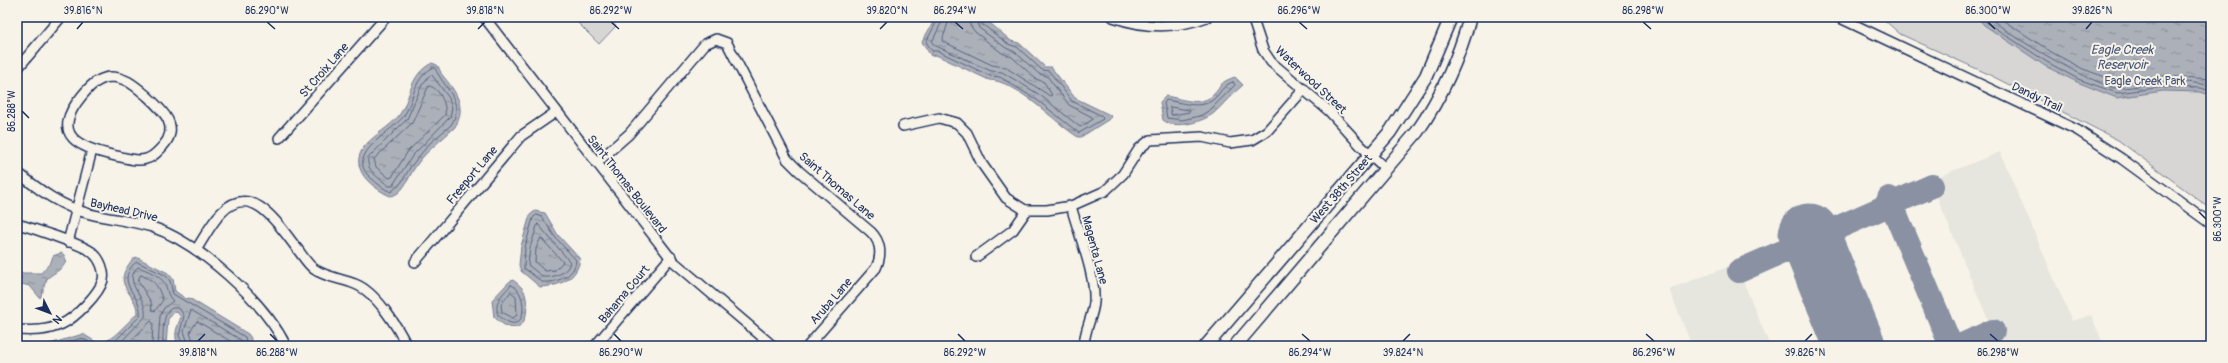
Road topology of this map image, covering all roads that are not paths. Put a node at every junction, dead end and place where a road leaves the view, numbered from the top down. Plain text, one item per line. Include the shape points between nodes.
1 (61, 17) edge
2 (386, 17) edge
3 (484, 17) edge
4 (1113, 17) edge
5 (1207, 17) edge
6 (1252, 17) edge
7 (1452, 17) edge
8 (1470, 17) edge
9 (1474, 17) edge
10 (1838, 17) edge
11 (1464, 38) junction
12 (17, 69) edge
13 (1304, 89) junction
14 (556, 112) junction
15 (903, 126) dead end
16 (279, 138) dead end
17 (92, 150) junction
18 (1370, 155) junction
19 (596, 163) junction
20 (1386, 169) junction
21 (17, 172) edge
22 (1071, 206) junction
23 (77, 210) junction
24 (1027, 210) junction
25 (17, 224) edge
26 (2211, 224) edge
27 (68, 242) junction
28 (196, 250) junction
29 (670, 257) junction
30 (976, 257) dead end
31 (415, 262) dead end
32 (873, 272) joint
33 (17, 330) edge
34 (286, 346) edge
35 (407, 346) edge
36 (595, 346) edge
37 (773, 346) edge
38 (808, 346) edge
39 (1084, 346) edge
40 (1206, 346) edge
41 (1235, 346) edge

1 - 12 street
2 - 16 street, St Croix Lane
3 - 14 street, Saint Thomas Boulevard
4 - 5 street via 1156,26 1185,24
6 - 13 street, Waterwood Street via 1260,44 1268,58
7 - 18 main road, West 38th Street via 1435,59 1416,93 1390,132
8 - 11 main road, West 38th Street
9 - 11 main road
10 - 26 street, Dandy Trail via 2077,130
11 - 20 main road, West 38th Street via 1435,104 1417,132
13 - 18 street, Waterwood Street via 1329,111
13 - 22 street via 1267,131 1252,140 1230,143 1202,138 1150,140 1139,149 1123,174 1105,190
14 - 19 street, Saint Thomas Boulevard
14 - 31 street, Freeport Lane via 521,136
15 - 24 street via 939,118 957,123 967,133 982,164 999,190 1012,204
17 - 17 street via 140,160 152,157 165,144 170,130 167,115 127,80 110,77 98,80 78,100 68,116 68,127 75,140
17 - 23 street
18 - 20 street, Waterwood Street
18 - 40 main road, West 38th Street
19 - 29 street, Saint Thomas Boulevard
19 - 32 street, Saint Thomas Lane via 629,134 705,44 718,39 726,42 787,159 875,236 880,253 879,262
20 - 41 main road, West 38th Street
21 - 23 street, Bayhead Drive via 45,194
22 - 24 street
22 - 39 street, Magenta Lane via 1094,292 1094,308
23 - 27 street
23 - 28 street, Bayhead Drive via 151,227
24 - 30 street via 1013,230
25 - 27 street via 32,227
27 - 33 street via 88,248 95,254 103,273 101,285 79,312 62,324 42,330
28 - 34 street, Bayhead Drive via 254,300
28 - 35 street via 227,208 243,203 259,206 269,213 314,269 357,284 373,298 387,313
29 - 36 street, Bahama Court
29 - 37 street, Saint Thomas Boulevard
32 - 38 street, Aruba Lane

